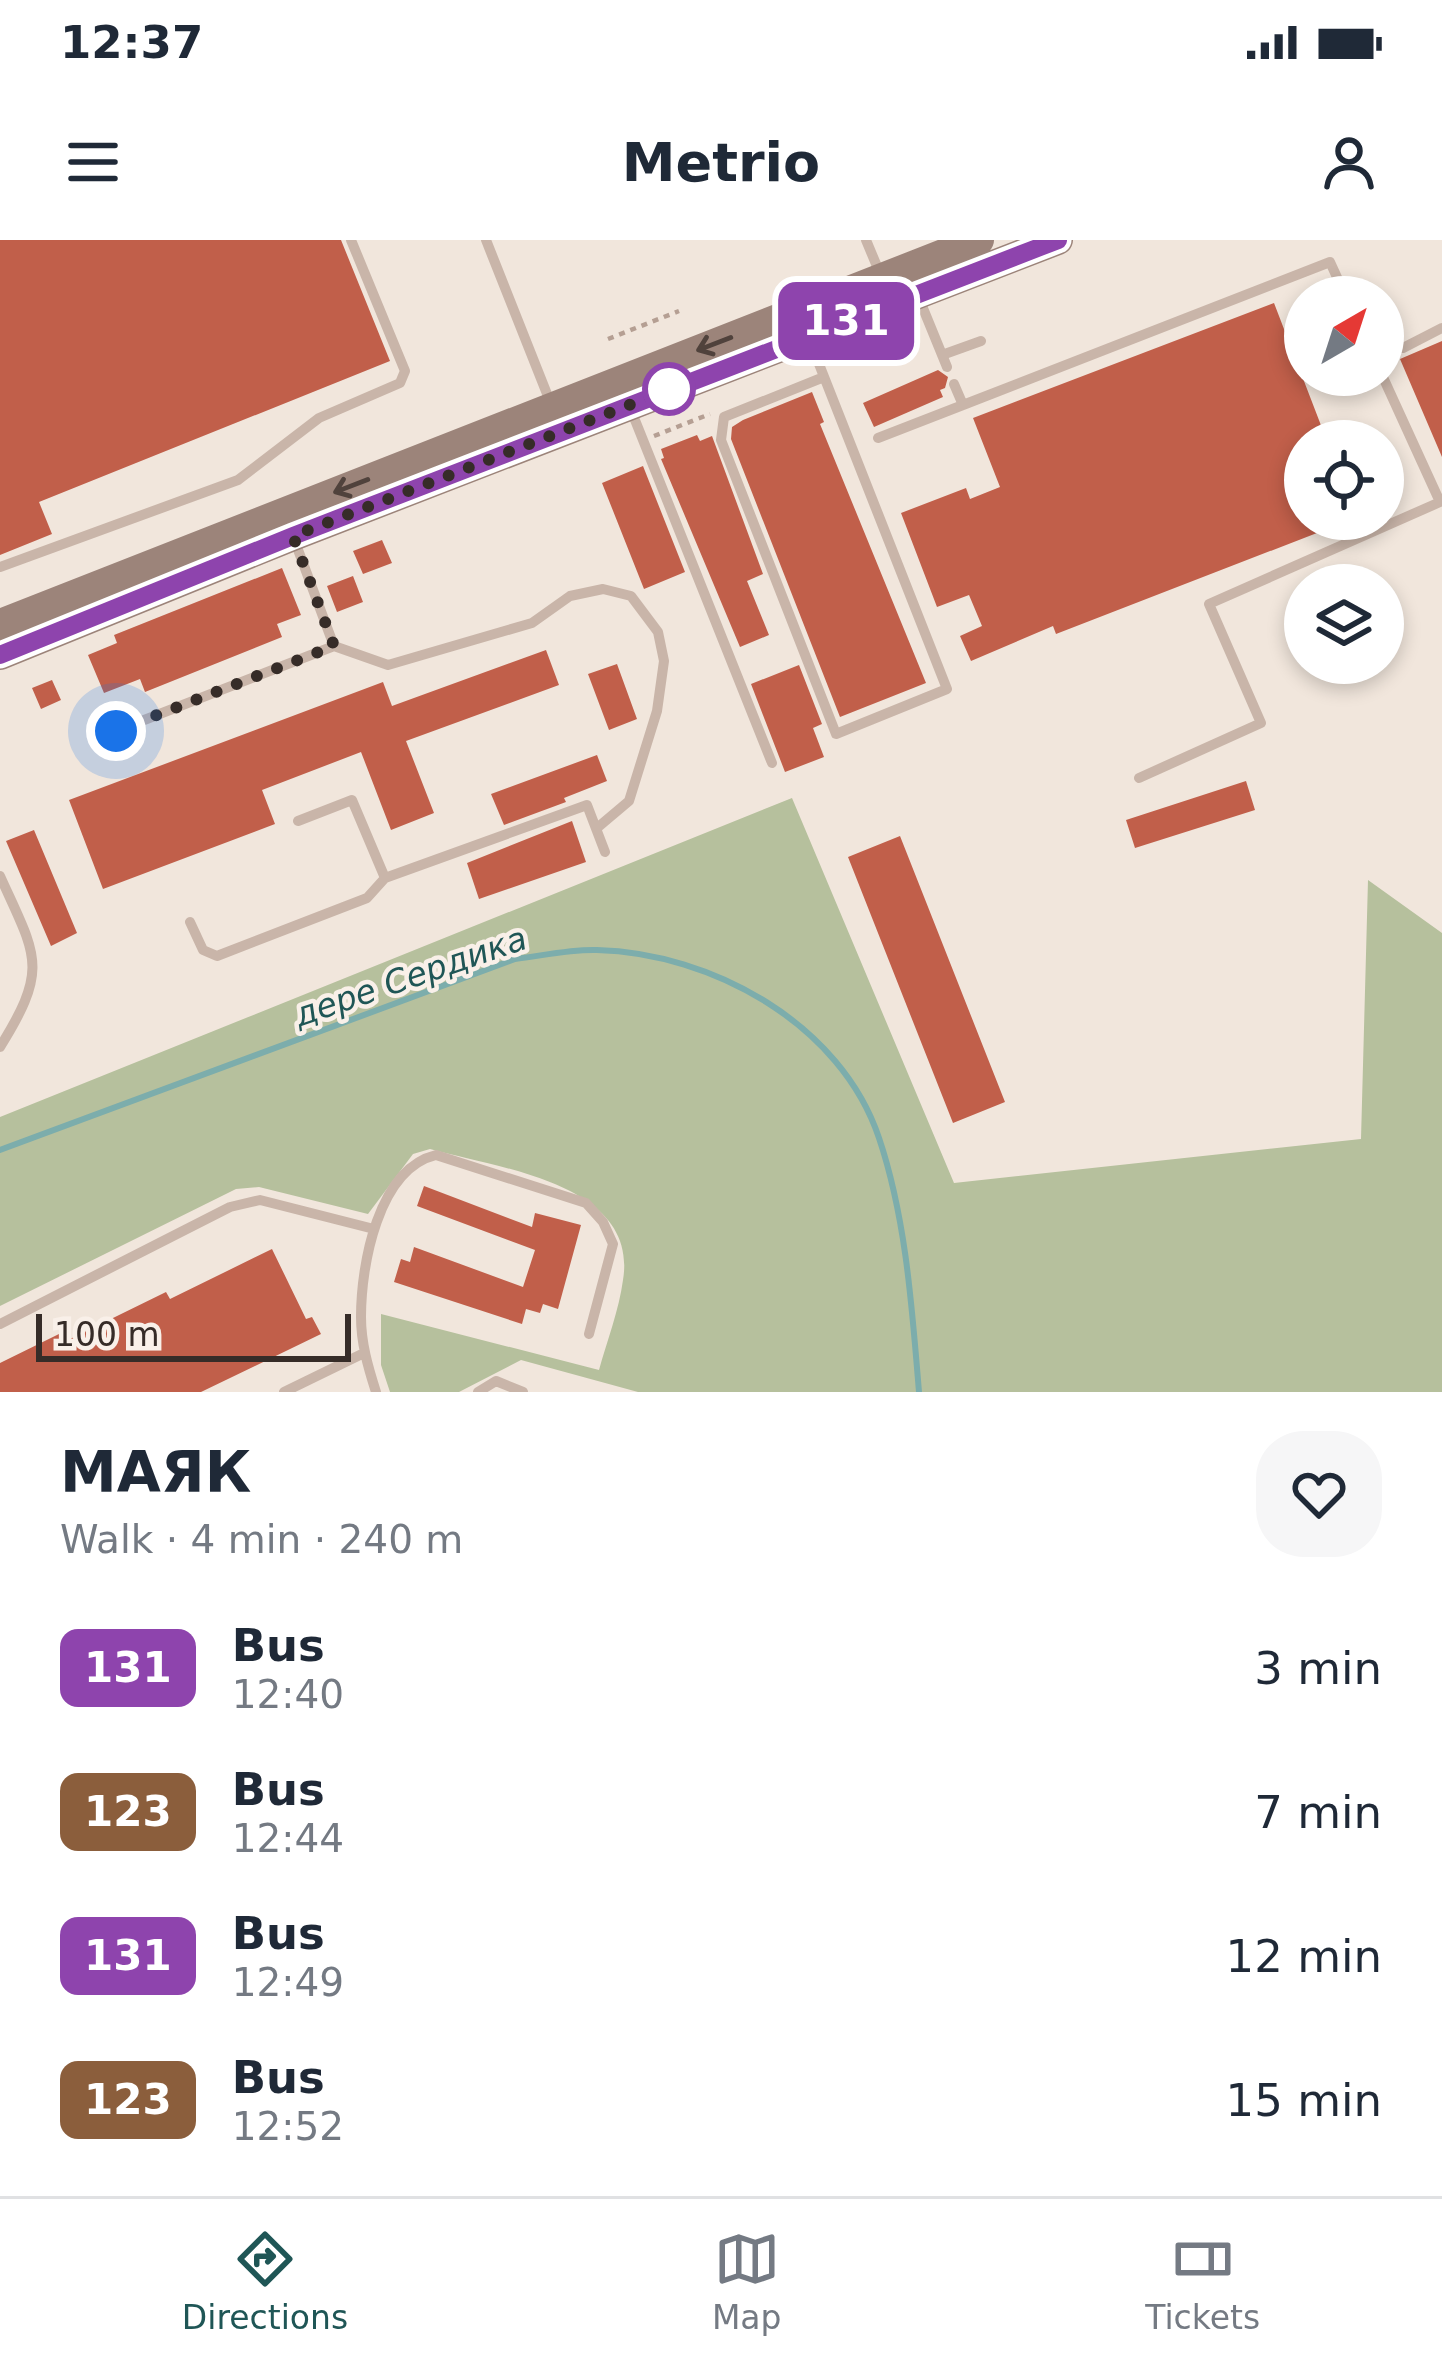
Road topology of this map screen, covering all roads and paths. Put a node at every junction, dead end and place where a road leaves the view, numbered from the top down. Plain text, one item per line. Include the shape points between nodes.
1 (351, 240) edge
2 (486, 240) edge
3 (866, 240) edge
4 (979, 240) edge
5 (1058, 240) edge
6 (1294, 276) edge
7 (1336, 276) edge
8 (882, 278) junction
9 (1284, 280) edge
10 (917, 293) junction
11 (679, 311) dead end
12 (1442, 328) edge
13 (807, 336) junction
14 (608, 339) dead end
15 (980, 341) dead end
16 (1404, 347) edge
17 (824, 377) junction
18 (955, 384) dead end
19 (1392, 396) edge
20 (629, 405) junction
21 (963, 405) junction
22 (552, 407) junction
23 (694, 420) dead end
24 (658, 435) dead end
25 (878, 438) dead end
26 (293, 536) junction
27 (0, 566) edge
28 (0, 624) edge
29 (334, 646) junction
30 (0, 655) edge
31 (116, 731) dead end
32 (772, 763) dead end
33 (1139, 778) dead end
34 (298, 821) dead end
35 (597, 828) junction
36 (605, 852) dead end
37 (0, 876) edge
38 (385, 878) junction
39 (4, 893) edge
40 (190, 922) dead end
41 (0, 1047) edge
42 (374, 1229) junction
43 (0, 1324) edge
44 (589, 1334) dead end
45 (364, 1353) junction
46 (284, 1392) edge
47 (376, 1392) edge
48 (478, 1392) edge
49 (523, 1392) edge

1 - 27 lane via 405,371 400,383 319,418 238,480
2 - 22 lane
3 - 8 lane
4 - 8 main road
5 - 10 main road
6 - 7 lane via 1330,262
8 -> 22 main road
9 - 21 lane
10 - 13 main road
10 - 15 lane via 944,361
11 - 14 path
12 - 16 lane
13 - 17 lane
13 - 20 main road
17 - 17 lane via 947,688 836,734 721,440 724,417
18 - 21 lane
19 - 33 lane via 1440,502 1209,604 1261,723
20 - 26 main road
20 - 32 lane
21 - 25 lane
22 -> 28 main road
23 - 24 path
26 - 29 lane
26 - 30 main road
29 - 31 lane
29 - 35 lane via 388,665 532,622 570,596 631,596 658,632 662,678 629,801
34 - 38 lane via 352,800
35 - 36 lane
35 - 38 lane via 587,805
37 - 39 lane
38 - 40 lane via 367,898 217,956 203,950
39 - 41 lane via 35,963
42 - 43 lane via 260,1200 230,1207
42 - 44 lane via 401,1178 418,1159 436,1155 586,1203 613,1244
42 - 45 lane via 361,1315
45 - 46 lane
45 - 47 lane
48 - 49 lane via 496,1382

